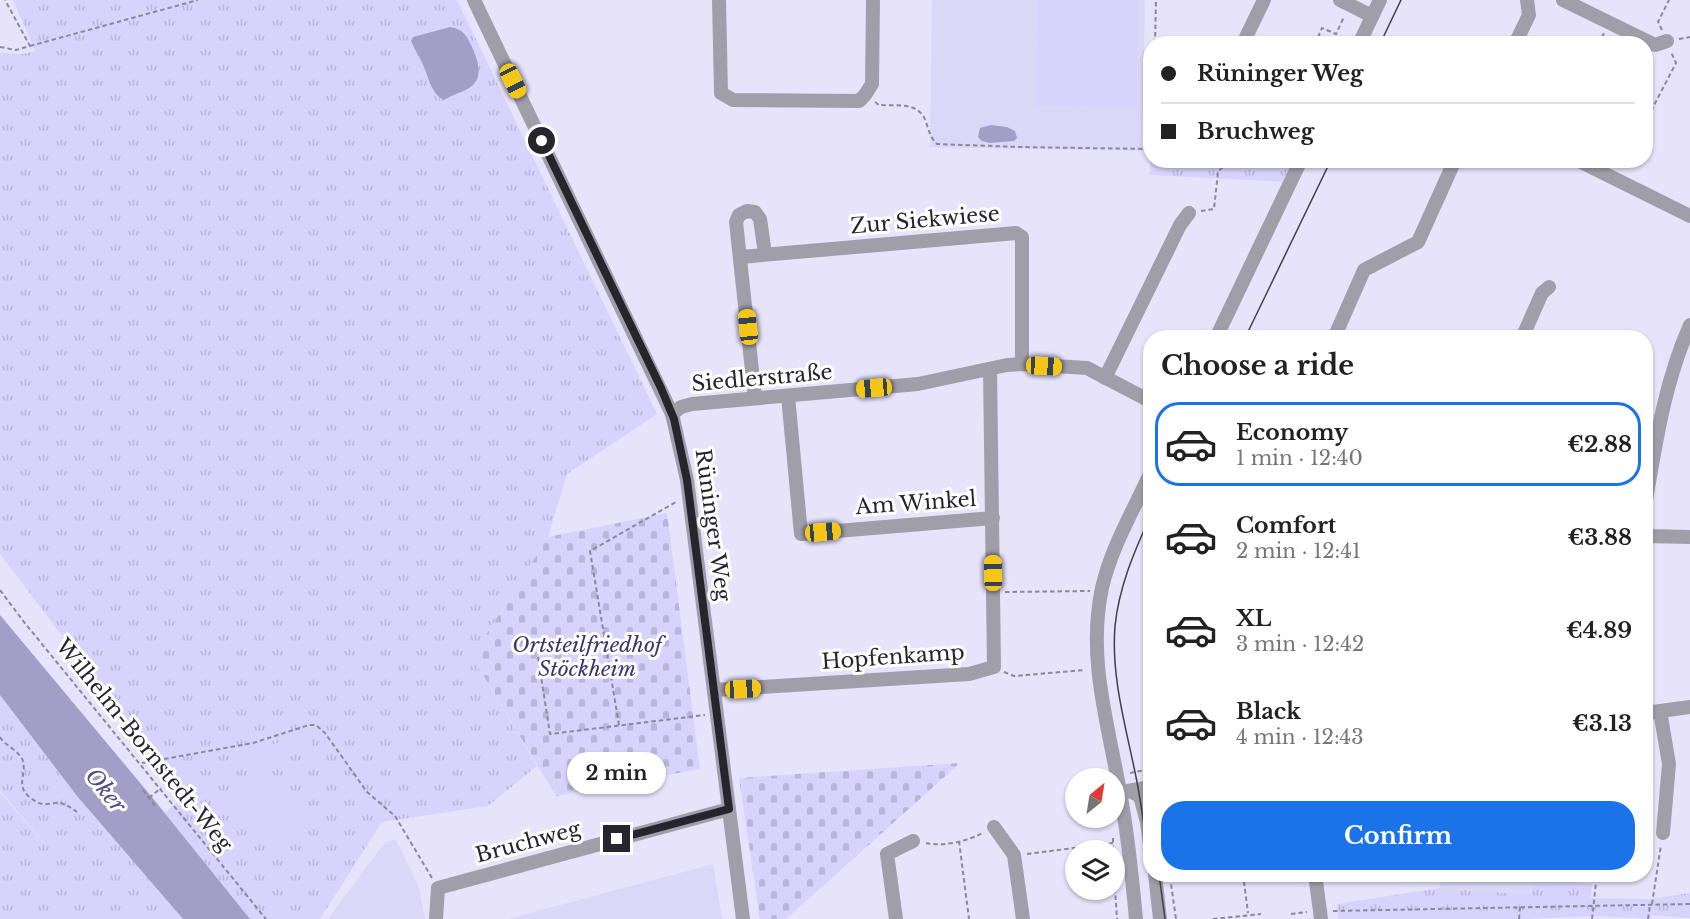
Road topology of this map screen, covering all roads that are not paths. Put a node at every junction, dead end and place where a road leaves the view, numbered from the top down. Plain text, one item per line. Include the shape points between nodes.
1 (474, 0) edge
2 (719, 0) edge
3 (873, 0) edge
4 (1264, 0) edge
5 (1380, 0) edge
6 (1527, 0) edge
7 (1563, 0) edge
8 (1345, 3) edge
9 (1372, 16) junction
10 (1246, 36) edge
11 (1363, 36) edge
12 (1519, 36) edge
13 (1637, 36) edge
14 (1667, 41) road end
15 (1653, 44) edge
16 (1297, 168) edge
17 (1451, 168) edge
18 (1593, 168) edge
19 (1189, 213) road end
20 (1690, 216) edge
21 (765, 254) junction
22 (740, 257) junction
23 (1549, 287) dead end
24 (1690, 325) edge
25 (1220, 330) edge
26 (1338, 330) edge
27 (1526, 330) edge
28 (1022, 364) junction
29 (990, 369) junction
30 (1106, 378) junction
31 (789, 396) junction
32 (1143, 397) edge
33 (755, 398) junction
34 (672, 414) junction
35 (1653, 463) edge
36 (1143, 489) edge
37 (993, 518) junction
38 (1653, 536) edge
39 (1690, 537) edge
40 (714, 690) junction
41 (1690, 707) edge
42 (1660, 711) junction
43 (1653, 712) edge
44 (1119, 768) edge
45 (1143, 789) edge
46 (1125, 793) junction
47 (1143, 807) edge
48 (729, 809) junction
49 (994, 827) road end
50 (1663, 833) road end
51 (913, 841) road end
52 (1156, 882) edge
53 (1316, 882) edge
54 (1321, 915) edge
55 (436, 919) edge
56 (743, 919) edge
57 (896, 919) edge
58 (1023, 919) edge
59 (1136, 919) edge
60 (1161, 919) edge

1 - 34 street, Rüninger Weg
2 - 3 street via 721,93 733,100 859,101 872,84
4 - 10 street
5 - 9 street
6 - 12 street via 1529,15
7 - 13 street
8 - 9 street
9 - 11 street
14 - 15 street
16 - 25 street
17 - 26 street via 1418,243 1364,270
18 - 20 street
19 - 30 street
21 - 22 street, Zur Siekwiese
21 - 22 street via 760,219 747,211 736,222
21 - 28 street, Zur Siekwiese via 1016,233 1022,237
22 - 33 street
23 - 27 street via 1542,293
24 - 35 street via 1673,369
28 - 29 street, Siedlerstraße
28 - 30 street, Siedlerstraße via 1087,368
29 - 31 street, Siedlerstraße via 918,384
29 - 37 street, Hopfenkamp
30 - 32 street, Siedlerstraße
31 - 33 street, Siedlerstraße
31 - 37 street, Am Winkel via 801,534
33 - 34 street, Siedlerstraße via 692,404
34 - 40 street, Rüninger Weg via 689,497
36 - 44 street via 1112,555 1102,589 1097,629 1099,686
37 - 40 street, Hopfenkamp via 994,667 969,674
38 - 39 street
40 - 48 street, Rüninger Weg
41 - 42 street
42 - 43 street
42 - 50 street via 1669,764
45 - 46 street
46 - 47 street via 1140,796
46 - 59 street
48 - 55 street, Bruchweg via 438,888
48 - 56 street, Rüninger Weg
49 - 58 street via 1014,855
51 - 57 street via 887,854
52 - 60 street
53 - 54 street

